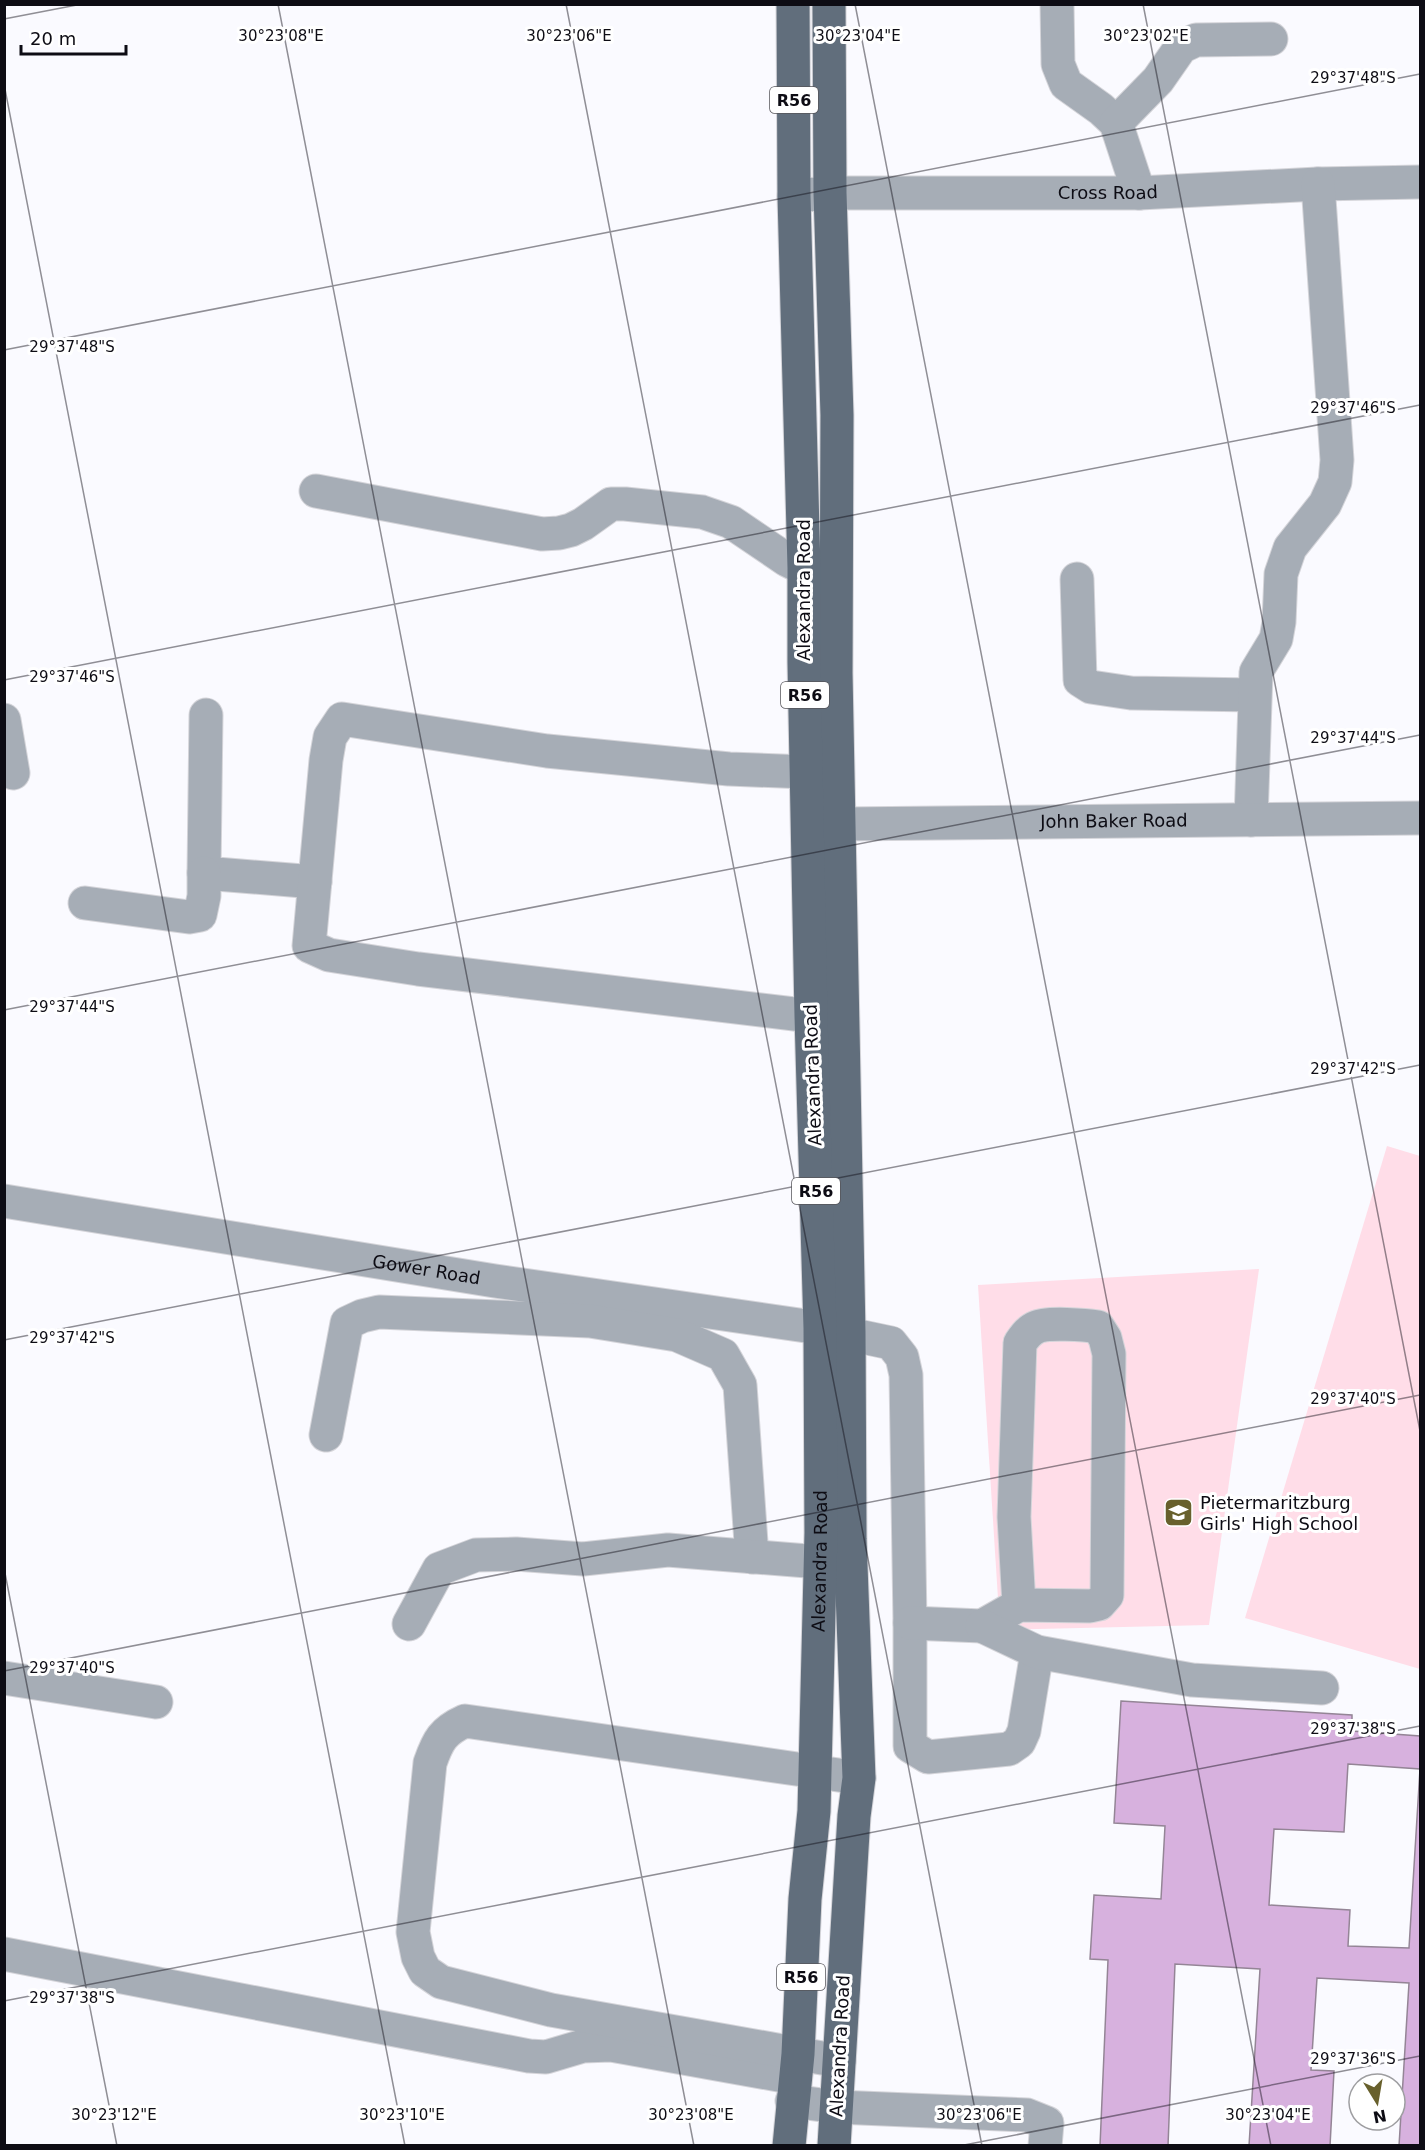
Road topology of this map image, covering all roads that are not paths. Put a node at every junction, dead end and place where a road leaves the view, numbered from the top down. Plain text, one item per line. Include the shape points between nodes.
1 (793, 4) edge
2 (829, 4) edge
3 (1057, 4) edge
4 (1271, 39) dead end
5 (1116, 123) junction
6 (1420, 182) edge
7 (1318, 184) junction
8 (830, 193) junction
9 (1139, 193) junction
10 (794, 196) junction
11 (316, 491) dead end
12 (804, 568) junction
13 (1077, 579) dead end
14 (836, 585) junction
15 (1254, 695) junction
16 (206, 715) dead end
17 (4, 720) edge
18 (806, 772) junction
19 (13, 773) dead end
20 (1420, 818) edge
21 (1251, 819) junction
22 (807, 822) junction
23 (840, 824) junction
24 (204, 873) junction
25 (315, 882) junction
26 (85, 903) dead end
27 (811, 1016) junction
28 (4, 1201) edge
29 (834, 1330) junction
30 (326, 1435) dead end
31 (752, 1557) junction
32 (820, 1563) junction
33 (1019, 1605) junction
34 (910, 1623) junction
35 (410, 1624) dead end
36 (982, 1626) junction
37 (1037, 1652) junction
38 (4, 1678) edge
39 (1322, 1688) dead end
40 (156, 1702) dead end
41 (815, 1771) junction
42 (859, 1778) junction
43 (4, 1954) edge
44 (839, 2061) junction
45 (795, 2078) junction
46 (837, 2107) junction
47 (789, 2145) edge
48 (834, 2145) edge
49 (1045, 2145) edge

1 - 10 main road, Alexandra Road / R56
2 - 8 main road, Alexandra Road / R56
3 - 5 street via 1058,64 1066,84
4 - 5 street via 1196,40 1181,47 1158,80
5 - 9 street
6 - 7 street, Cross Road
7 - 9 street, Cross Road
7 - 15 street via 1335,482 1325,504 1290,548 1281,574 1276,639 1256,672
8 - 9 street, Cross Road
8 - 10 street, Cross Road
8 - 14 main road, Alexandra Road / R56 via 837,415
10 - 12 main road, Alexandra Road / R56
11 - 12 street via 542,534 571,530 611,504 702,512 731,522
12 - 14 street
12 - 18 main road, Alexandra Road / R56
13 - 15 street via 1080,680 1091,687 1131,693
14 - 23 main road, Alexandra Road / R56
15 - 21 street
16 - 24 street
17 - 19 street
18 - 22 main road, Alexandra Road / R56
18 - 25 street via 729,769 547,751 342,719 330,737 326,760
20 - 21 street, John Baker Road
21 - 23 street, John Baker Road
22 - 23 street, John Baker Road
22 - 27 main road, Alexandra Road / R56
23 - 29 main road, Alexandra Road / R56
24 - 25 street
24 - 26 street via 200,915 189,917
25 - 27 street via 309,946 329,955
27 - 29 main road, Alexandra Road / R56
28 - 29 street, Gower Road via 495,1281
29 - 32 main road, Alexandra Road / R56
29 - 34 street, Gower Road via 891,1342 902,1357 906,1375
29 - 42 main road, Alexandra Road / R56 via 850,1539
30 - 31 street via 347,1323 362,1316 379,1312 590,1321 677,1335 723,1355 740,1385
31 - 32 street
31 - 35 street via 668,1550 583,1559 476,1555 439,1569
32 - 41 main road, Alexandra Road / R56
33 - 33 street via 1090,1606 1099,1604 1107,1595 1109,1354 1098,1327 1039,1325 1020,1343 1014,1517
33 - 36 street
34 - 36 street
34 - 37 street via 910,1746 927,1757 1009,1749 1019,1742
36 - 37 street
37 - 39 street via 1192,1680
38 - 40 street
41 - 42 street
41 - 45 main road, Alexandra Road / R56
41 - 45 street via 465,1721 448,1729 437,1743 430,1763 413,1932 425,1971 441,1982
42 - 44 main road, Alexandra Road / R56
43 - 45 street via 529,2056 546,2057 583,2046 611,2045
44 - 45 street
44 - 46 main road, Alexandra Road / R56
45 - 46 street
45 - 47 main road, Alexandra Road / R56
46 - 48 main road, Alexandra Road / R56
46 - 49 street via 1027,2115 1047,2123

